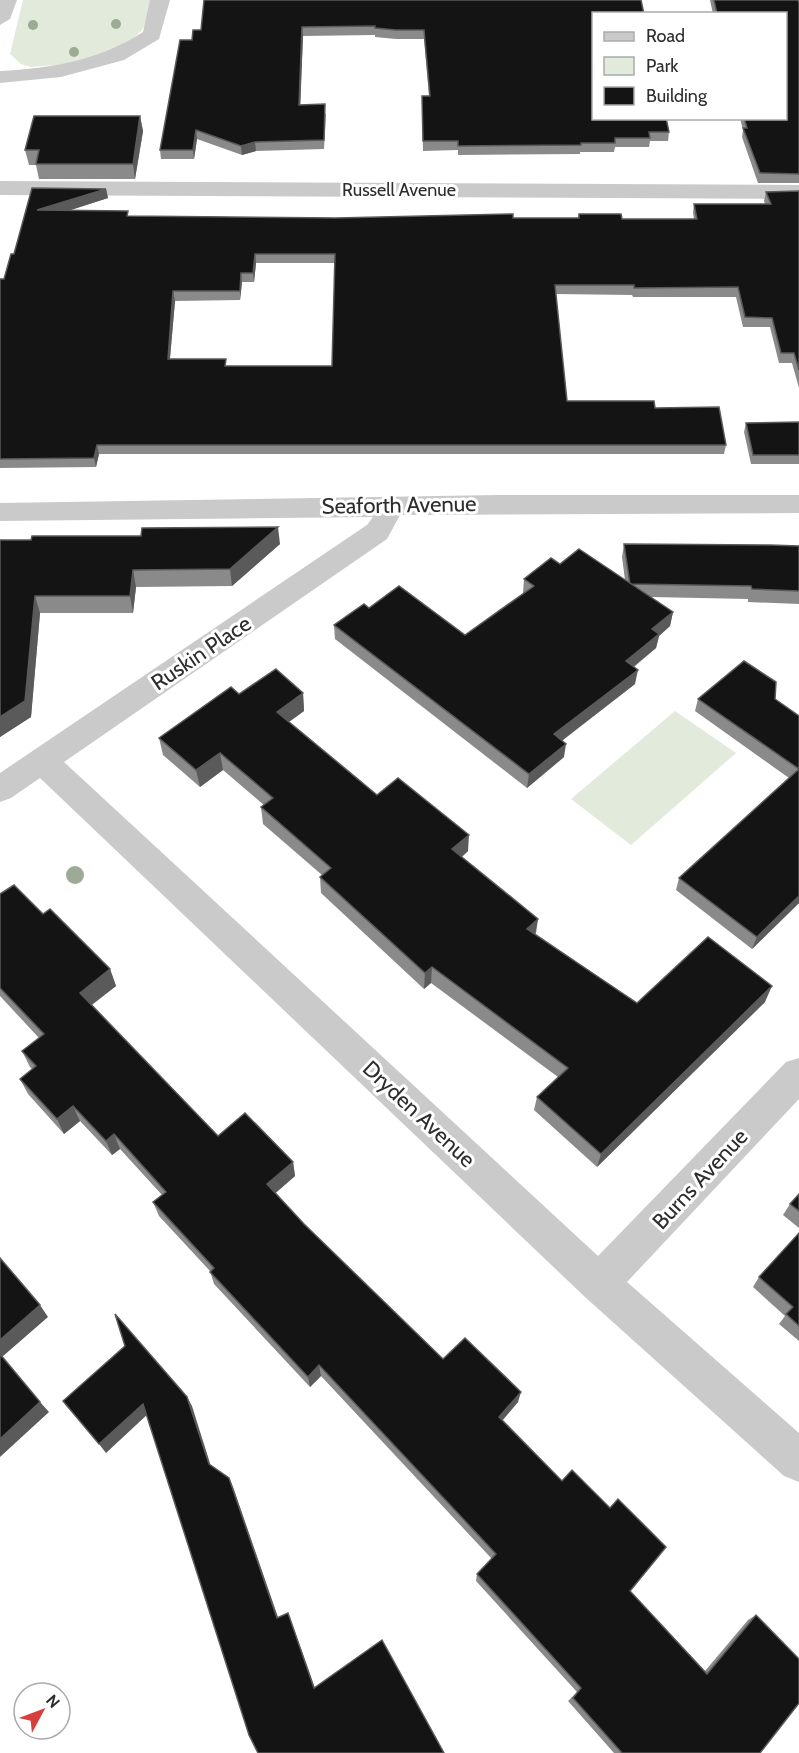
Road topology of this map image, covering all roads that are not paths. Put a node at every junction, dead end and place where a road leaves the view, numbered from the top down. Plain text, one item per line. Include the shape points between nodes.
1 (7, 0) edge
2 (160, 0) edge
3 (0, 19) edge
4 (0, 77) edge
5 (0, 188) edge
6 (799, 192) edge
7 (799, 504) edge
8 (386, 506) junction
9 (0, 512) edge
10 (43, 761) junction
11 (0, 789) edge
12 (799, 1074) edge
13 (599, 1283) junction
14 (799, 1461) edge

1 - 3 street
2 - 4 street via 152,35 132,50 83,69
5 - 6 street, Russell Avenue
7 - 8 street, Seaforth Avenue
8 - 9 street, Seaforth Avenue
8 - 10 street, Ruskin Place via 387,518 377,532
10 - 11 street, Ruskin Place
10 - 13 street, Dryden Avenue
12 - 13 street, Burns Avenue
13 - 14 street, Dryden Avenue

